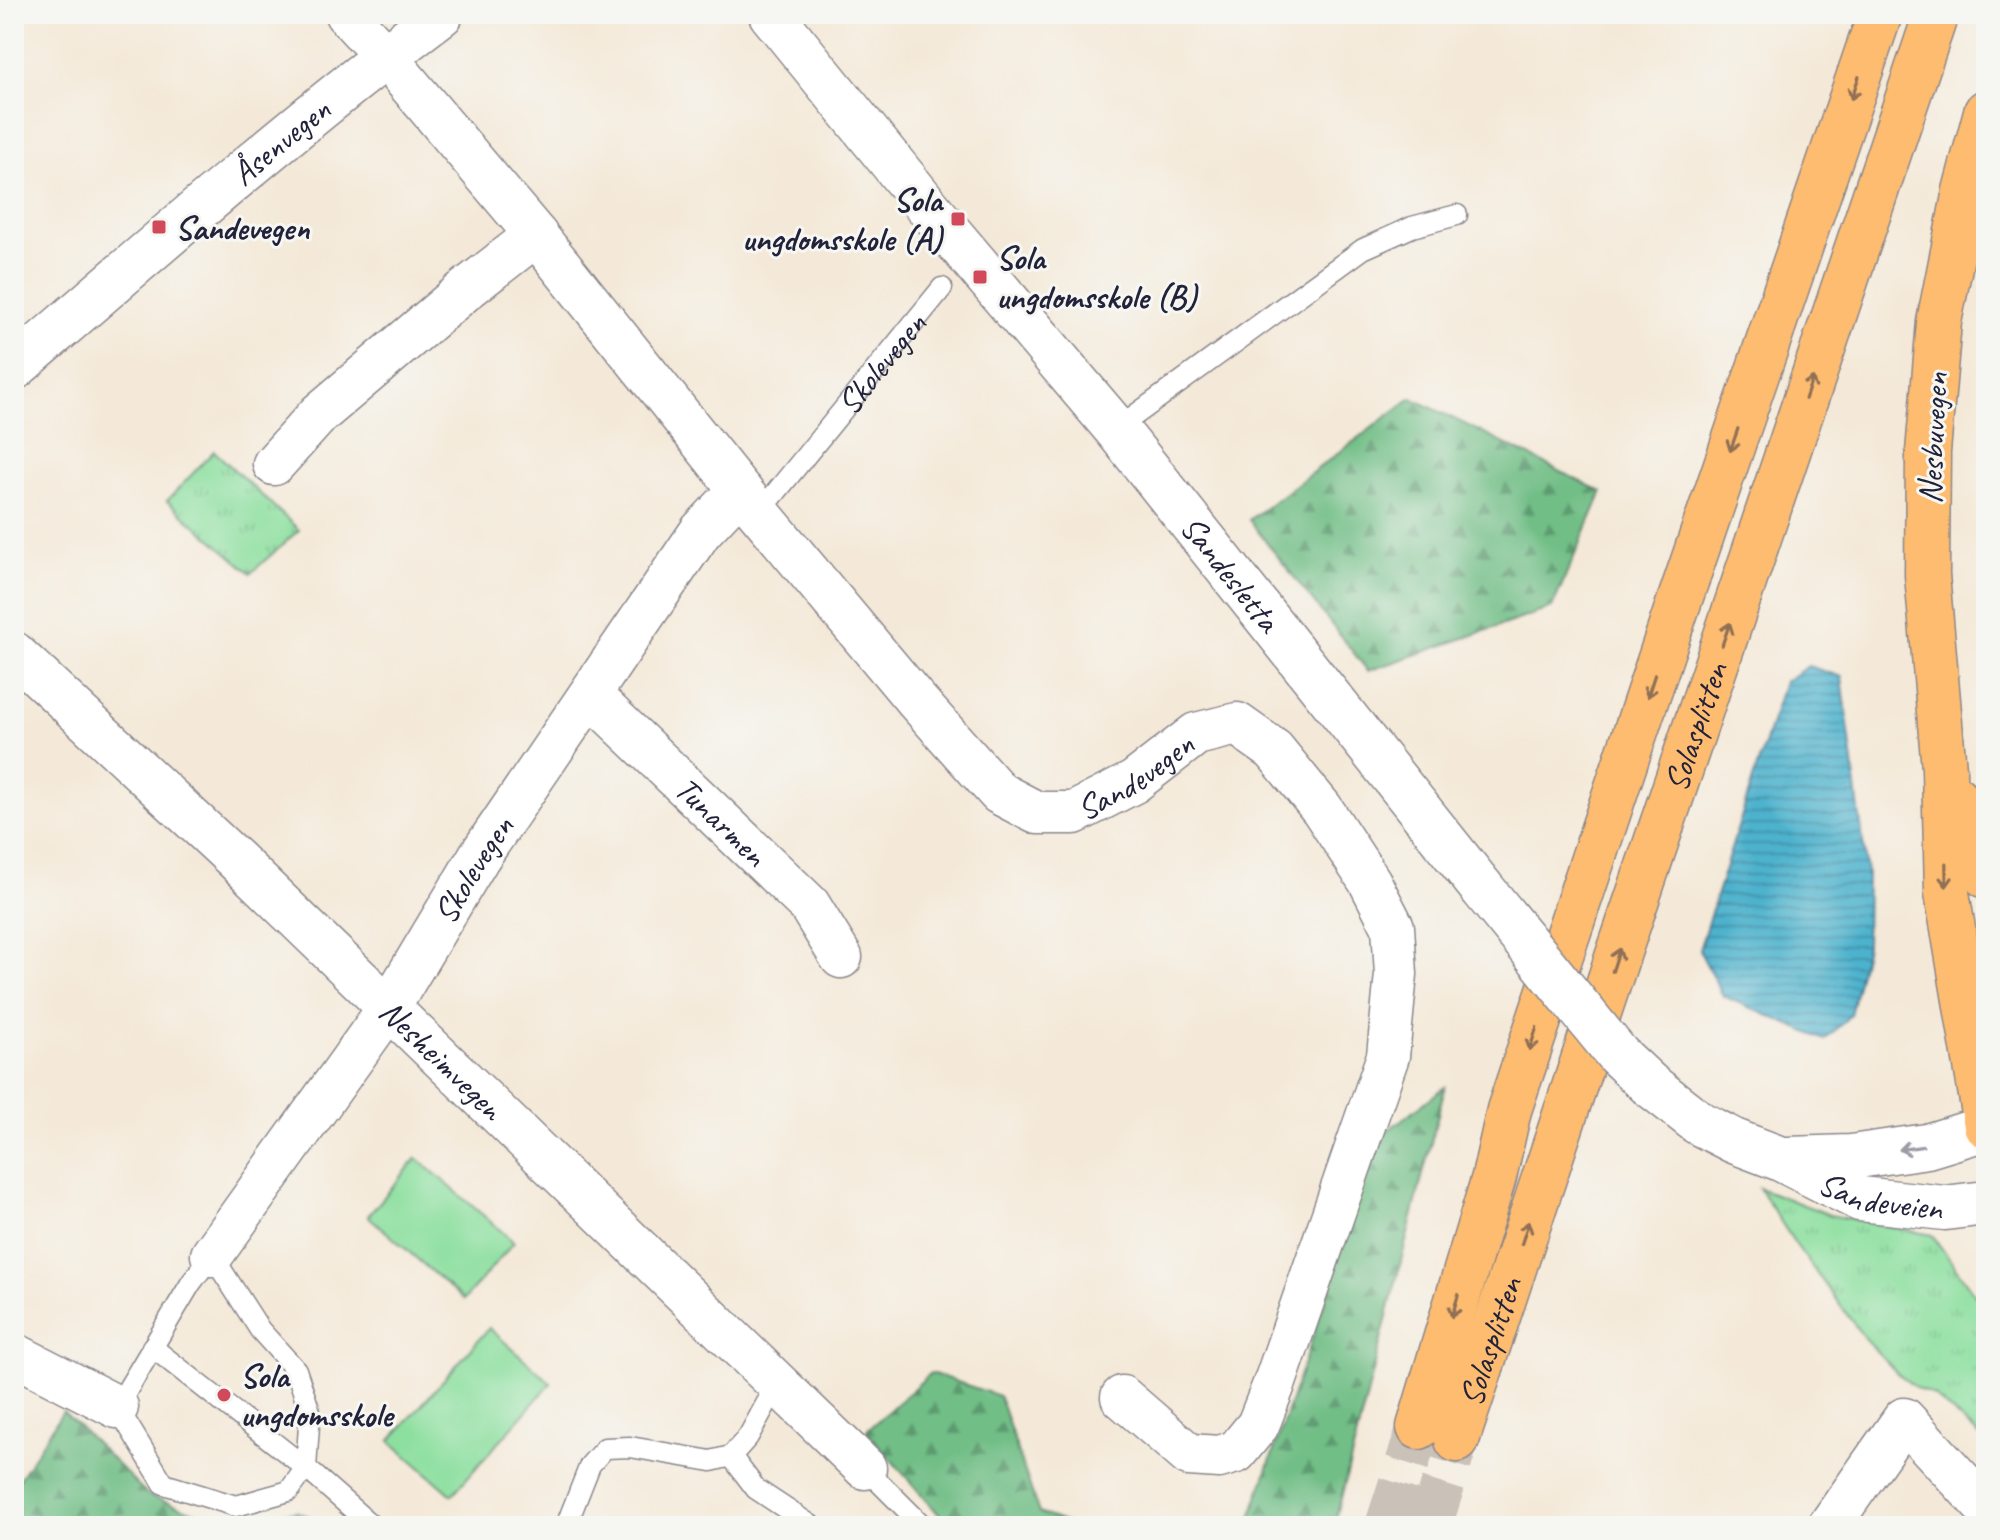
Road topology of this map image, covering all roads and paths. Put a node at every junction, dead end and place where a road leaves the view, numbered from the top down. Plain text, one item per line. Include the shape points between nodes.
1 (346, 14) edge
2 (441, 14) edge
3 (771, 14) edge
4 (1880, 14) edge
5 (1936, 14) edge
6 (385, 56) junction
7 (1986, 112) edge
8 (1457, 215) dead end
9 (536, 235) junction
10 (942, 288) dead end
11 (14, 368) edge
12 (1116, 429) junction
13 (274, 464) dead end
14 (750, 501) junction
15 (18, 664) edge
16 (590, 695) junction
17 (1944, 769) junction
18 (1986, 876) edge
19 (841, 957) dead end
20 (388, 1009) junction
21 (1699, 1123) joint
22 (1986, 1127) edge
23 (1781, 1159) junction
24 (1986, 1203) edge
25 (212, 1255) junction
26 (152, 1347) junction
27 (14, 1354) edge
28 (777, 1384) junction
29 (1122, 1397) dead end
30 (117, 1407) junction
31 (731, 1456) junction
32 (306, 1468) junction
33 (865, 1468) joint
34 (1986, 1508) edge
35 (372, 1526) edge
36 (566, 1526) edge
37 (812, 1526) edge
38 (923, 1526) edge
39 (1829, 1526) edge

1 - 6 street, Sandevegen
2 - 6 street, Åsenvegen
3 - 12 street, Sandesletta
4 -> 5 main road, Solasplitten via 1509,1110 1438,1434 1622,943
6 - 9 street, Sandevegen
6 - 11 street, Åsenvegen
7 - 17 main road, Nesbuvegen via 1939,322 1928,452 1927,575
8 - 12 lane via 1412,227 1363,249
9 - 13 street via 319,414
9 - 14 street, Sandevegen
10 - 14 lane, Skolevegen
12 - 21 street, Sandesletta, bridge via 1618,1055
14 - 16 street, Skolevegen via 701,531
14 - 29 street, Sandevegen via 999,793 1037,813 1074,813 1134,782 1196,734 1237,724 1274,750 1322,809 1393,927 1396,974 1388,1056 1258,1425 1236,1452 1189,1455
15 - 20 street, Nesheimvegen via 236,860
16 - 19 street, Tunarmen via 809,905
16 - 20 street, Skolevegen via 479,857
17 - 18 main road, Nesbuvegen
17 -> 22 main road, Nesbuvegen via 1947,893
20 - 25 street, Skolevegen
20 - 28 street, Nesheimvegen
21 - 23 street, Sandeveien
22 -> 23 street, Sandeveien via 1927,1146 1851,1157
23 - 24 street, Sandeveien via 1860,1199 1945,1208
25 - 26 lane
25 - 32 lane via 260,1330 296,1370 310,1412
26 - 30 lane
26 - 32 lane
27 - 30 street
28 - 31 lane via 748,1437
28 - 33 street, Nesheimvegen
30 - 32 lane via 164,1484 236,1506 289,1491
31 - 36 lane via 711,1461 630,1447 605,1448 590,1465
31 - 37 lane via 756,1489
32 - 35 lane
33 - 38 lane
34 - 39 street via 1904,1419

